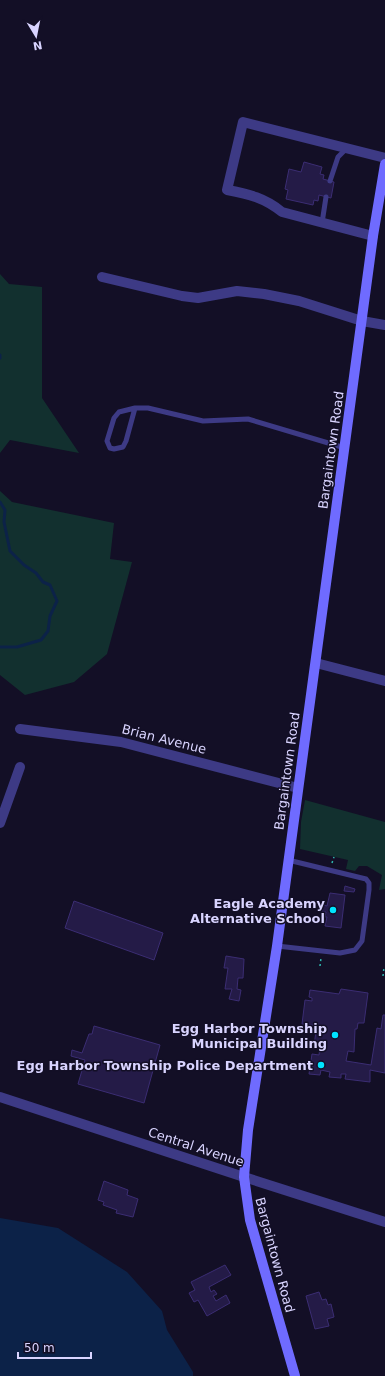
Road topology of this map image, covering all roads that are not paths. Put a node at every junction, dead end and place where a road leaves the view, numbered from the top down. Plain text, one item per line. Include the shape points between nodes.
1 (346, 149) junction
2 (385, 158) edge
3 (385, 164) edge
4 (330, 181) dead end
5 (326, 197) dead end
6 (322, 223) junction
7 (373, 236) junction
8 (102, 278) dead end
9 (362, 321) junction
10 (385, 325) edge
11 (135, 408) junction
12 (345, 448) junction
13 (316, 663) junction
14 (385, 680) edge
15 (20, 729) dead end
16 (20, 767) dead end
17 (298, 788) junction
18 (0, 823) edge
19 (288, 860) junction
20 (277, 946) junction
21 (0, 1096) edge
22 (244, 1177) junction
23 (385, 1222) edge
24 (295, 1376) edge

1 - 2 street
1 - 4 lane via 338,157
1 - 6 street via 244,122 227,190 257,196 282,212
3 - 7 main road, Bargaintown Road
5 - 6 lane
6 - 7 street
7 - 9 main road, Bargaintown Road
8 - 9 street via 198,298 236,291 264,294 299,301
9 - 10 street
9 - 12 main road, Bargaintown Road
11 - 11 lane via 118,412 114,418 107,442 110,448 123,447
11 - 12 lane via 148,408 203,421 248,419
12 - 13 main road, Bargaintown Road
13 - 14 street
13 - 17 main road, Bargaintown Road
15 - 17 street, Brian Avenue via 121,742
16 - 18 street
17 - 19 main road, Bargaintown Road
19 - 20 main road, Bargaintown Road
19 - 20 lane via 366,879 369,890 362,941 355,950 340,953
20 - 22 main road, Bargaintown Road via 248,1130
21 - 22 street, Central Avenue
22 - 23 street, Central Avenue
22 - 24 main road, Bargaintown Road via 252,1228

